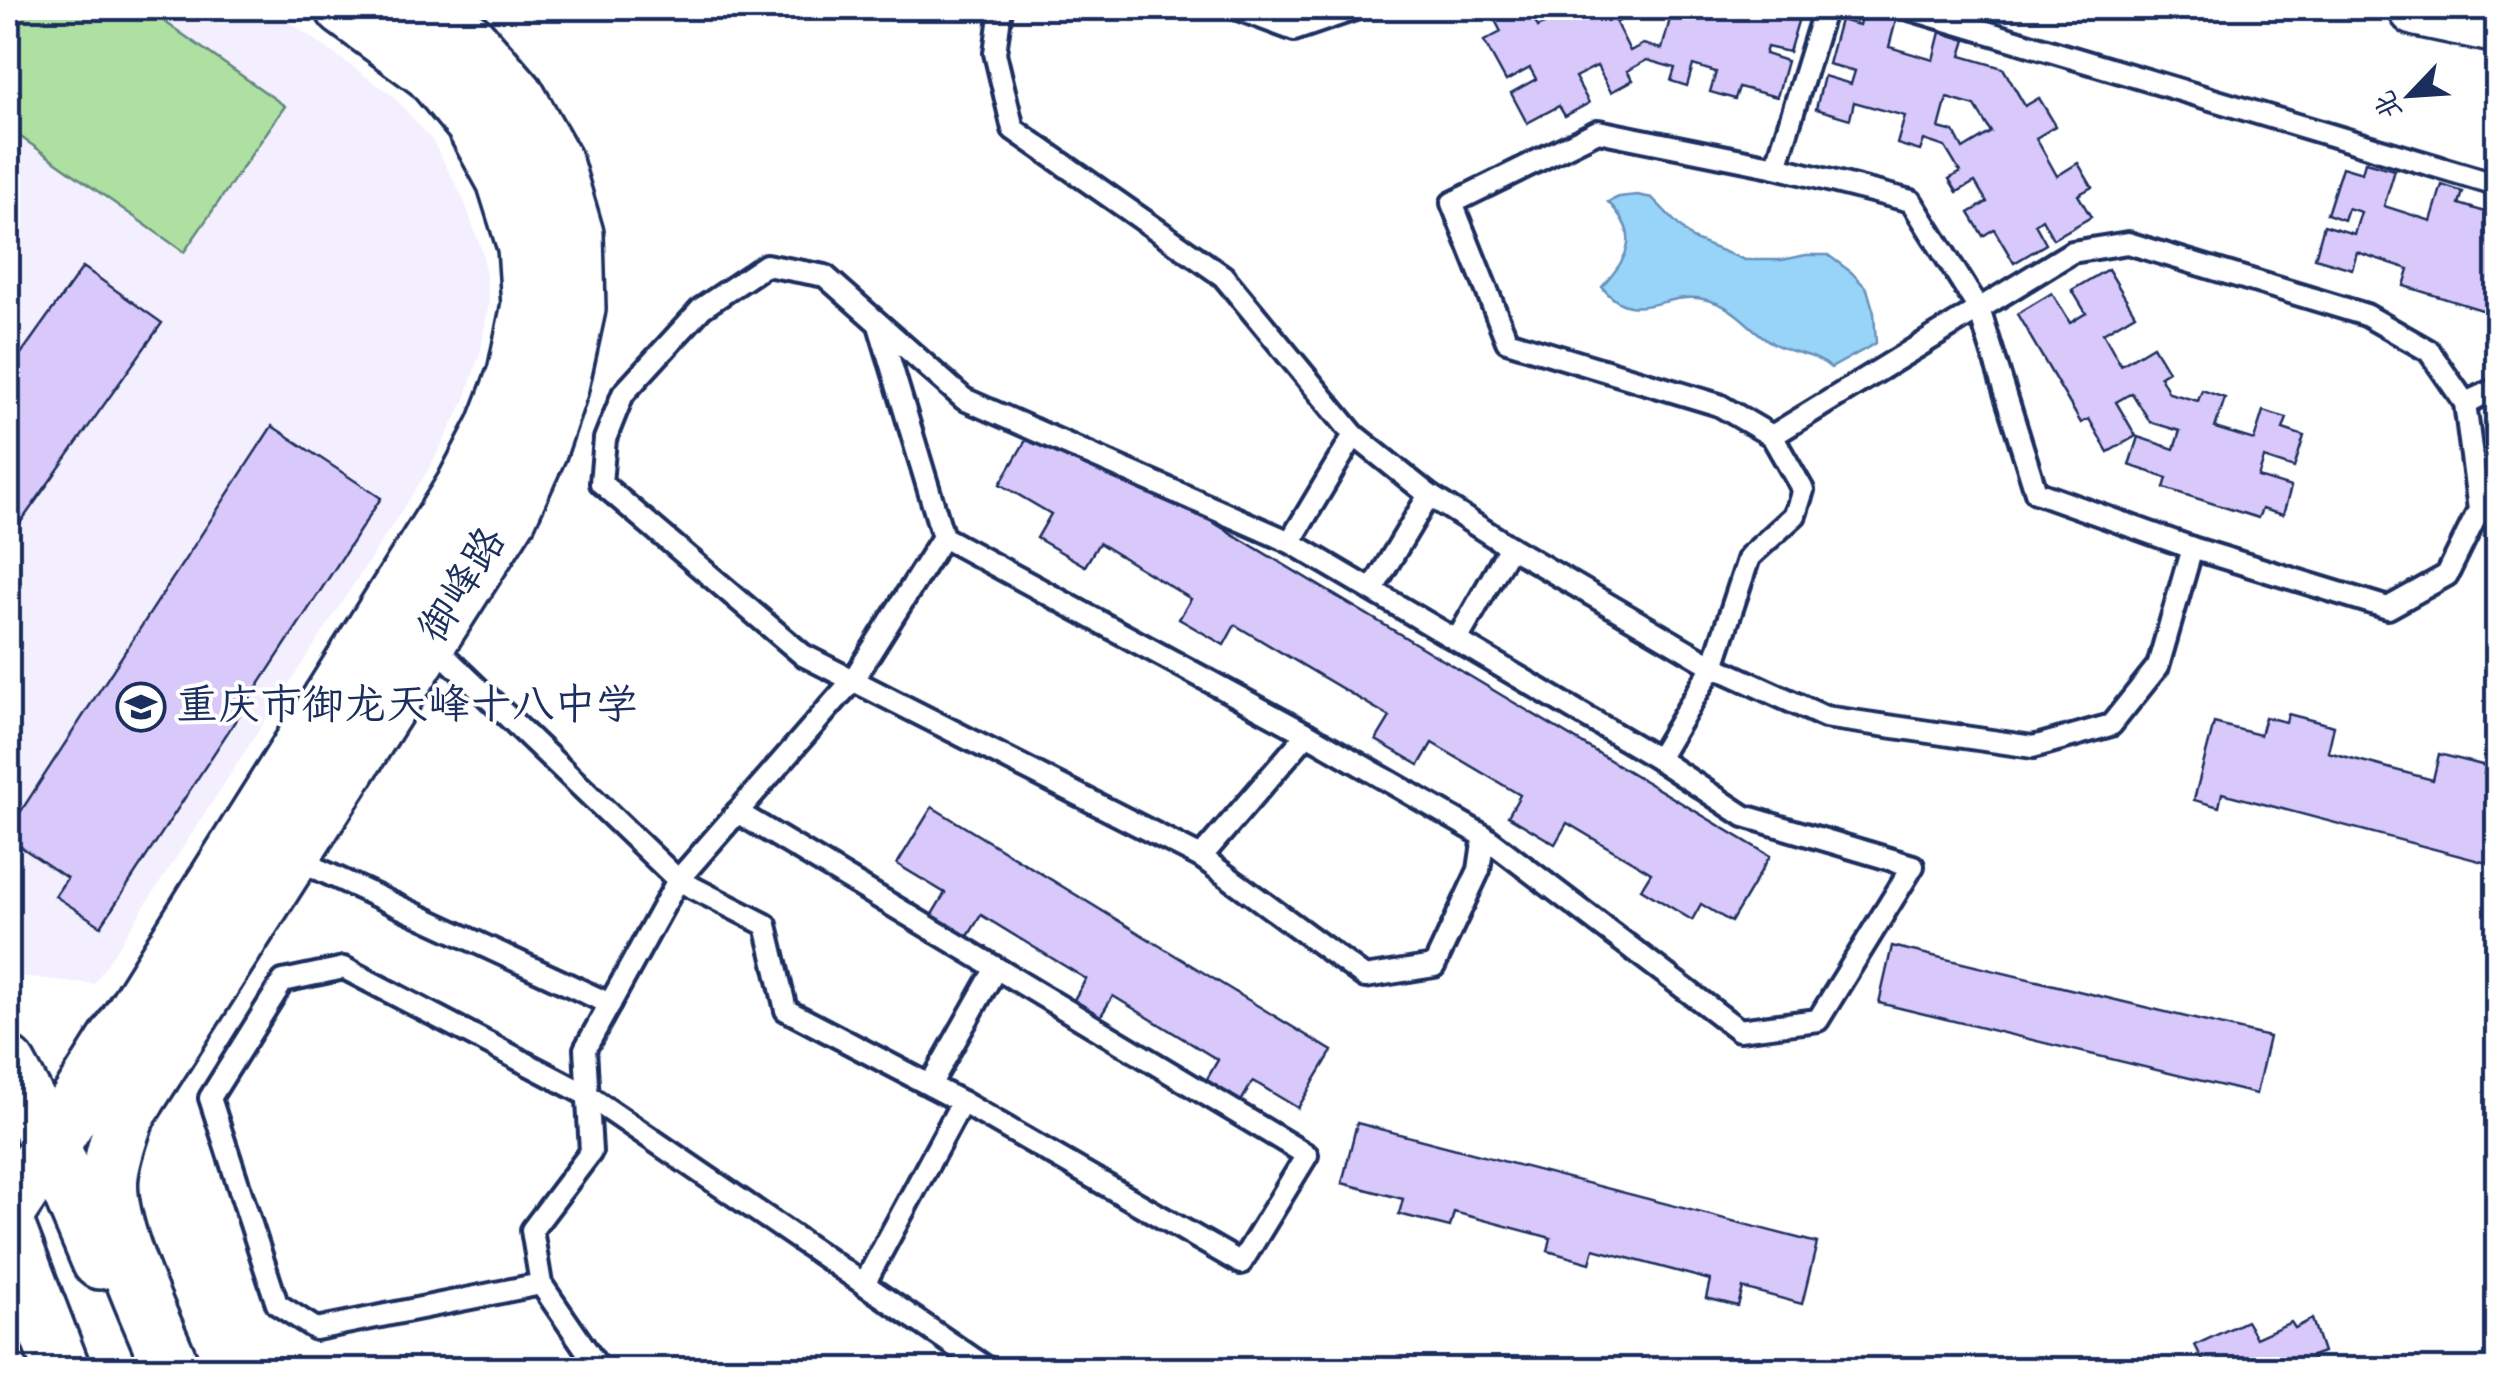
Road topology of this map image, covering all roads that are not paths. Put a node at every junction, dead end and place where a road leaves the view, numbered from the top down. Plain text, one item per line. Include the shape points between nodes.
1 (344, 8) edge
2 (425, 8) edge
3 (1001, 8) edge
4 (1235, 8) edge
5 (1358, 8) edge
6 (1826, 8) edge
7 (1906, 8) edge
8 (2418, 8) edge
9 (2498, 25) edge
10 (1776, 167) junction
11 (2498, 185) edge
12 (1979, 309) junction
13 (879, 324) junction
14 (2498, 388) edge
15 (2465, 403) junction
16 (1354, 435) junction
17 (1772, 436) junction
18 (1429, 495) junction
19 (944, 536) junction
20 (1290, 542) junction
21 (1510, 547) junction
22 (2192, 548) junction
23 (1372, 590) junction
24 (1457, 640) junction
25 (430, 642) junction
26 (1713, 666) junction
27 (852, 680) junction
28 (1306, 734) junction
29 (1658, 758) junction
30 (737, 812) junction
31 (1484, 836) junction
32 (290, 856) junction
33 (1201, 857) junction
34 (678, 880) junction
35 (996, 968) junction
36 (610, 1004) junction
37 (8, 1066) edge
38 (930, 1085) junction
39 (587, 1095) junction
40 (962, 1102) junction
41 (128, 1114) junction
42 (29, 1138) edge
43 (8, 1210) edge
44 (8, 1230) edge
45 (542, 1284) junction
46 (864, 1284) junction
47 (62, 1370) edge
48 (146, 1370) edge
49 (172, 1370) edge
50 (600, 1370) edge
51 (990, 1370) edge

1 - 42 street, 御峰路 via 431,72 473,122 505,180 526,247 530,305 516,373 463,488 114,1042
2 - 25 street, 御峰路 via 468,40 516,95 554,162 575,234 578,308 540,449 509,515
3 - 16 lane via 995,52 1012,130 1224,276
4 - 5 lane via 1294,30
6 - 10 lane
7 - 11 lane
8 - 9 street
10 - 12 lane via 1911,200
10 - 17 lane via 1598,131 1452,203 1507,341 1719,405
12 - 15 lane via 2072,252 2128,243 2366,315 2429,351
12 - 17 lane
12 - 22 lane via 2036,492
13 - 19 lane
13 - 20 lane via 964,399
13 - 27 lane via 824,276 766,266 702,308 623,394 605,439 602,469 601,484 803,655
14 - 15 lane
15 - 22 lane via 2479,510 2448,575 2388,608
16 - 18 lane
16 - 20 lane
17 - 26 lane via 1803,490 1794,515 1748,557
18 - 21 lane
18 - 23 lane
19 - 27 lane
19 - 28 lane
20 - 23 lane
21 - 24 lane
21 - 26 lane
22 - 26 lane via 2158,666 2112,725 2033,747 1825,718
23 - 24 lane
24 - 29 lane
25 - 32 street, 御峰路
25 - 34 lane
26 - 29 lane
27 - 30 lane
27 - 33 lane
28 - 31 lane
28 - 33 lane
29 - 31 lane via 1744,816 1913,866 1818,1020 1740,1030
30 - 34 lane
30 - 35 lane
31 - 33 lane via 1479,870 1434,966 1365,977
32 - 36 lane
32 - 41 street, 御峰路
34 - 36 lane
34 - 38 lane via 766,925 786,1010
35 - 38 lane
35 - 40 lane via 1307,1156 1241,1263
36 - 39 lane via 585,1048
37 - 42 street
38 - 40 lane
39 - 45 lane via 591,1152 532,1230
39 - 45 lane via 344,968 283,980 210,1098 277,1304 316,1329
39 - 46 lane
40 - 46 lane
41 - 42 street via 98,1133
41 - 49 street, 御峰路 via 115,1146 112,1210
42 - 43 street, 御峰路
42 - 48 street
44 - 47 street
45 - 50 lane
46 - 51 lane

